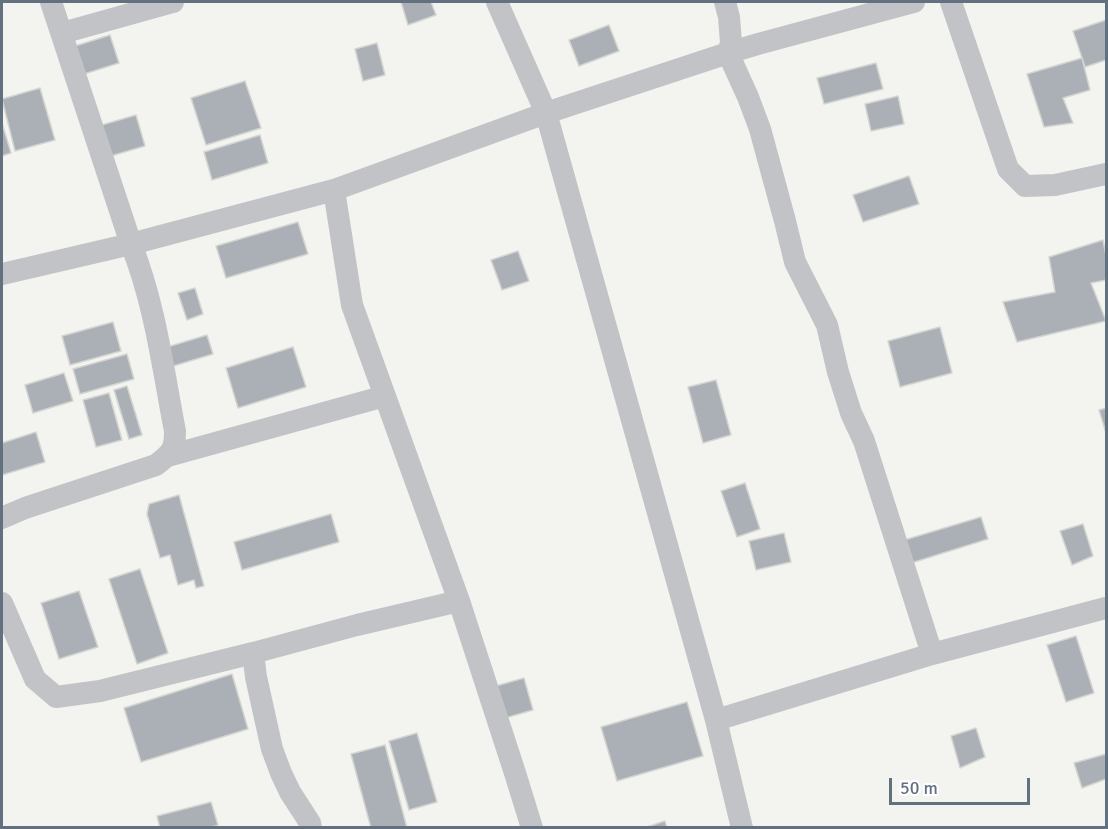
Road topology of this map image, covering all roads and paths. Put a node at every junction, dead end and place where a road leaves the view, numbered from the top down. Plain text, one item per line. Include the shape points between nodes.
1 (51, 2) edge
2 (173, 2) edge
3 (497, 2) edge
4 (725, 2) edge
5 (914, 2) edge
6 (951, 2) edge
7 (62, 33) junction
8 (728, 53) junction
9 (546, 113) junction
10 (1107, 174) edge
11 (334, 190) junction
12 (131, 244) junction
13 (2, 274) edge
14 (385, 396) junction
15 (168, 456) junction
16 (2, 518) edge
17 (459, 601) junction
18 (2, 603) edge
19 (1107, 608) edge
20 (253, 653) junction
21 (932, 654) junction
22 (716, 720) junction
23 (312, 828) edge
24 (532, 828) edge
25 (742, 828) edge

1 - 7 street
2 - 7 street
3 - 9 street
4 - 8 street via 731,43
5 - 8 street
6 - 10 street via 1008,169 1025,186 1055,185
7 - 12 street
8 - 9 street
8 - 21 street via 760,129 795,262 826,325 851,413 864,441
9 - 11 street
9 - 22 street
11 - 12 street
11 - 14 street via 352,305
12 - 13 street
12 - 15 street via 150,304 175,431 175,446
14 - 15 street
14 - 17 street
15 - 16 street via 156,465
17 - 20 street
17 - 24 street
18 - 20 street via 35,679 56,697 100,691
19 - 21 street
20 - 23 street via 280,773
21 - 22 street
22 - 25 street

